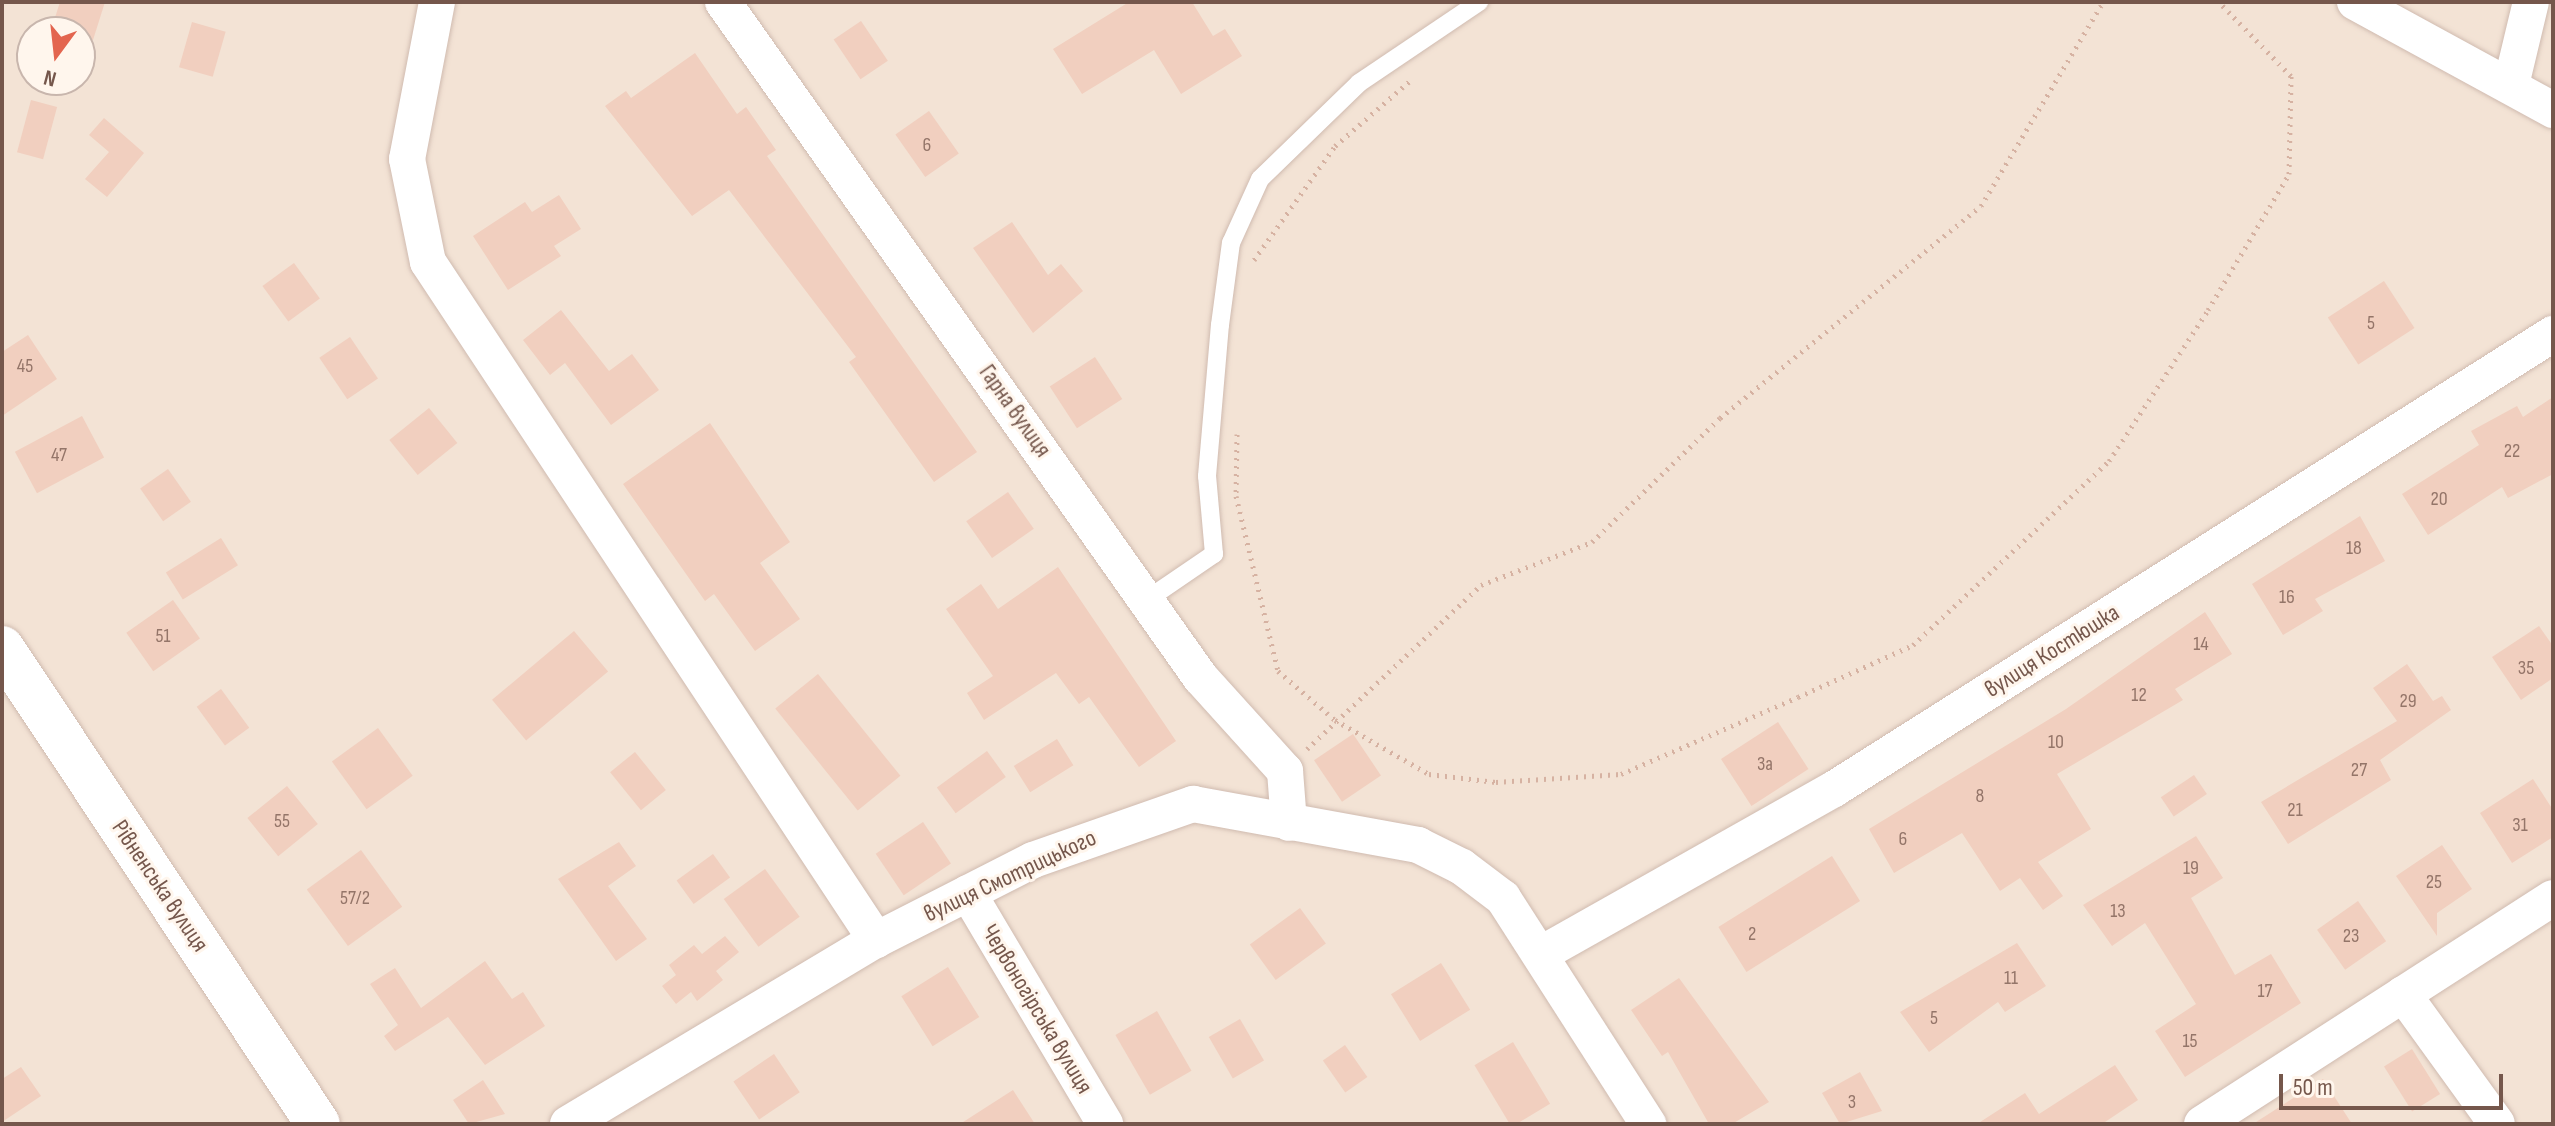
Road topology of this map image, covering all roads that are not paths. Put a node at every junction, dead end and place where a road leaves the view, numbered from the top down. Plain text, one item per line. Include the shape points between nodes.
1 (437, 2) edge
2 (723, 2) edge
3 (1479, 2) edge
4 (2355, 2) edge
5 (2531, 2) edge
6 (2511, 85) junction
7 (2553, 110) edge
8 (2553, 334) edge
9 (1148, 599) junction
10 (2, 648) edge
11 (1289, 823) junction
12 (968, 893) junction
13 (2553, 898) edge
14 (876, 940) junction
15 (1541, 954) junction
16 (2403, 994) junction
17 (318, 1124) edge
18 (568, 1124) edge
19 (1105, 1124) edge
20 (1648, 1124) edge
21 (2202, 1124) edge
22 (2497, 1124) edge

1 - 14 street via 407,159 428,262
2 - 9 street, Гарна вулиця
3 - 9 lane via 1359,83 1260,179 1231,243 1220,325 1207,476 1214,554
4 - 6 street
5 - 6 street
6 - 7 street
8 - 15 street, вулиця Костюшка via 1834,789
9 - 11 street, Гарна вулиця via 1200,677 1285,771
10 - 17 main road, Рівненська вулиця
11 - 12 street, вулиця Смотрицького via 1193,804 1047,855
11 - 15 street, вулиця Смотрицького via 1418,845 1462,867 1503,898
12 - 14 street, вулиця Смотрицького
12 - 19 street, Червоногірська вулиця
13 - 16 street
14 - 18 street, вулиця Смотрицького
15 - 20 street, вулиця Смотрицького
16 - 21 street
16 - 22 street

